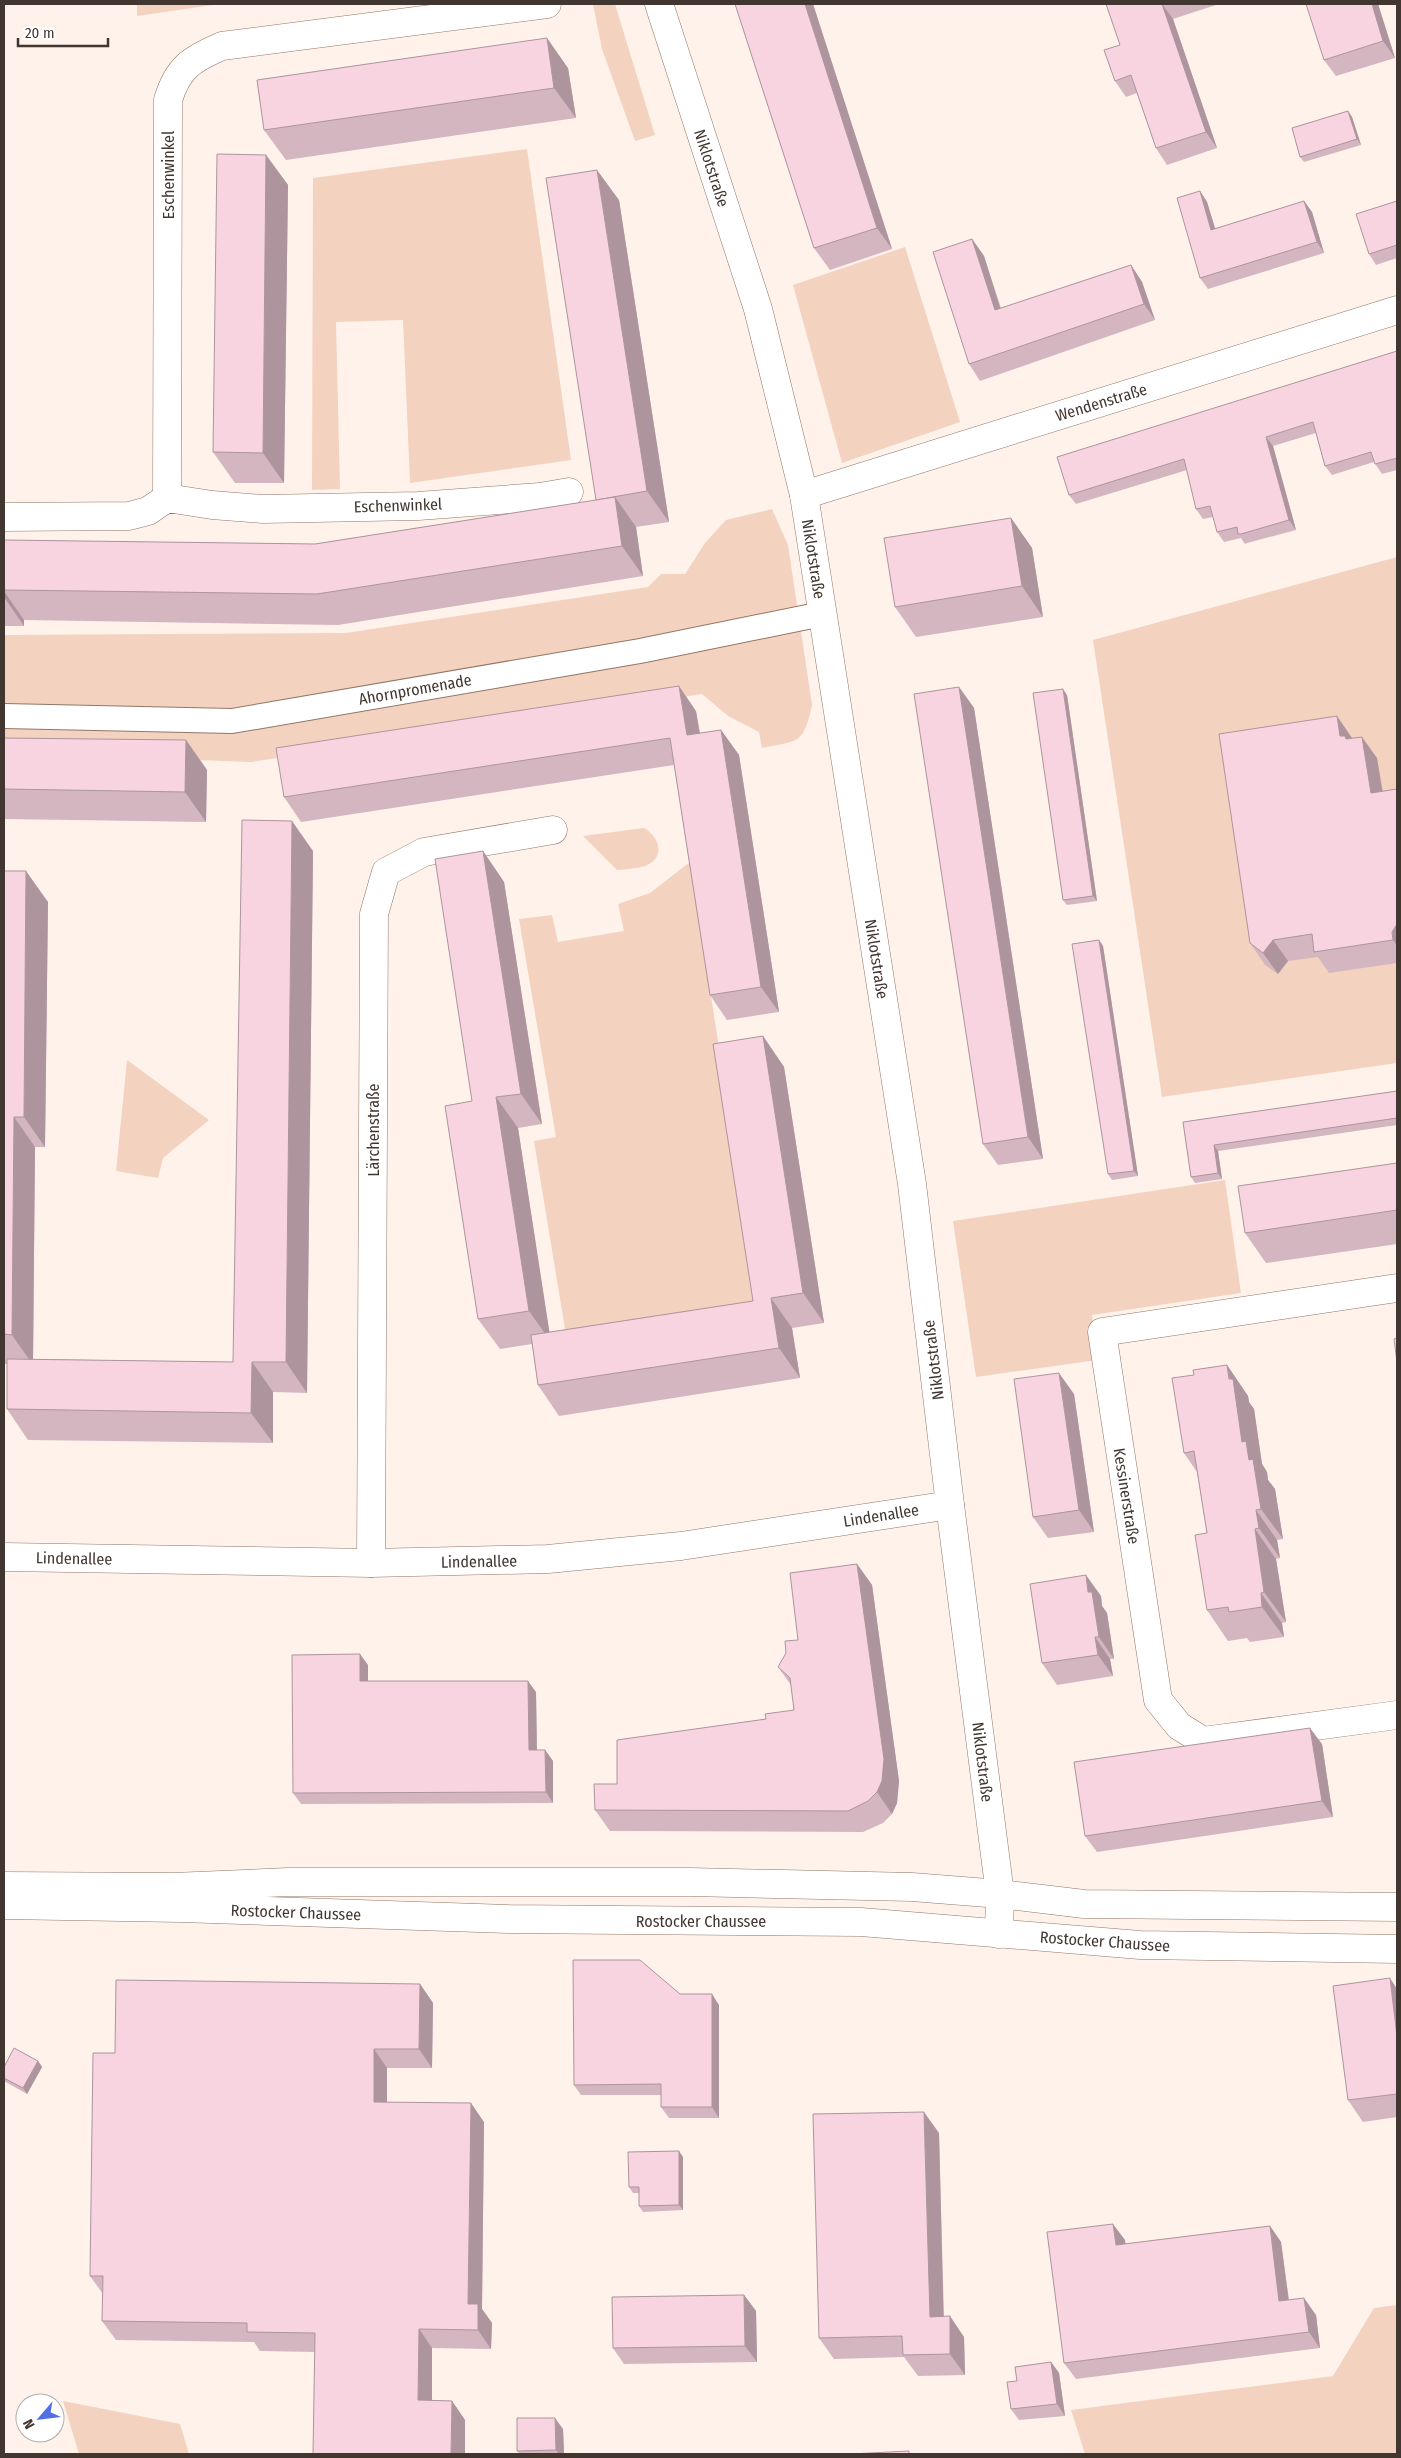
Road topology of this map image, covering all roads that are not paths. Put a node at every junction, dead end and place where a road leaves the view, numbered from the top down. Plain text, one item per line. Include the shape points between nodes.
1 (547, 4) edge
2 (659, 4) edge
3 (387, 14) edge
4 (1397, 310) edge
5 (569, 492) dead end
6 (804, 495) junction
7 (167, 498) junction
8 (4, 517) edge
9 (822, 614) junction
10 (4, 716) edge
11 (553, 830) dead end
12 (1397, 1288) edge
13 (950, 1505) junction
14 (4, 1557) edge
15 (371, 1563) junction
16 (1397, 1715) edge
17 (4, 1886) edge
18 (1000, 1894) junction
19 (4, 1905) edge
20 (1397, 1908) edge
21 (999, 1934) junction
22 (1397, 1949) edge

1 - 3 street, Eschenwinkel
2 - 6 street, Niklotstraße via 758,309
3 - 7 street, Eschenwinkel via 222,46 197,57 175,79 168,100
4 - 6 street, Wendenstraße
5 - 7 street, Eschenwinkel via 418,506 263,508
6 - 9 street, Niklotstraße
7 - 8 street via 148,511 128,516
9 - 10 street, Ahornpromenade via 640,652 232,721
9 - 13 street, Niklotstraße via 912,1184
11 - 15 street, Lärchenstraße via 424,852 386,872 374,914
12 - 16 street, Kessinerstraße via 1102,1332 1158,1700 1179,1726 1203,1741
13 - 15 street, Lindenallee via 613,1554 519,1560
13 - 18 street, Niklotstraße
14 - 15 street, Lindenallee
17 - 18 street, Rostocker Chaussee via 680,1882 912,1887
18 - 20 street, Rostocker Chaussee via 1084,1904
18 - 21 street, Niklotstraße
19 - 21 street, Rostocker Chaussee via 508,1919 861,1922
21 - 22 street, Rostocker Chaussee via 1140,1945

